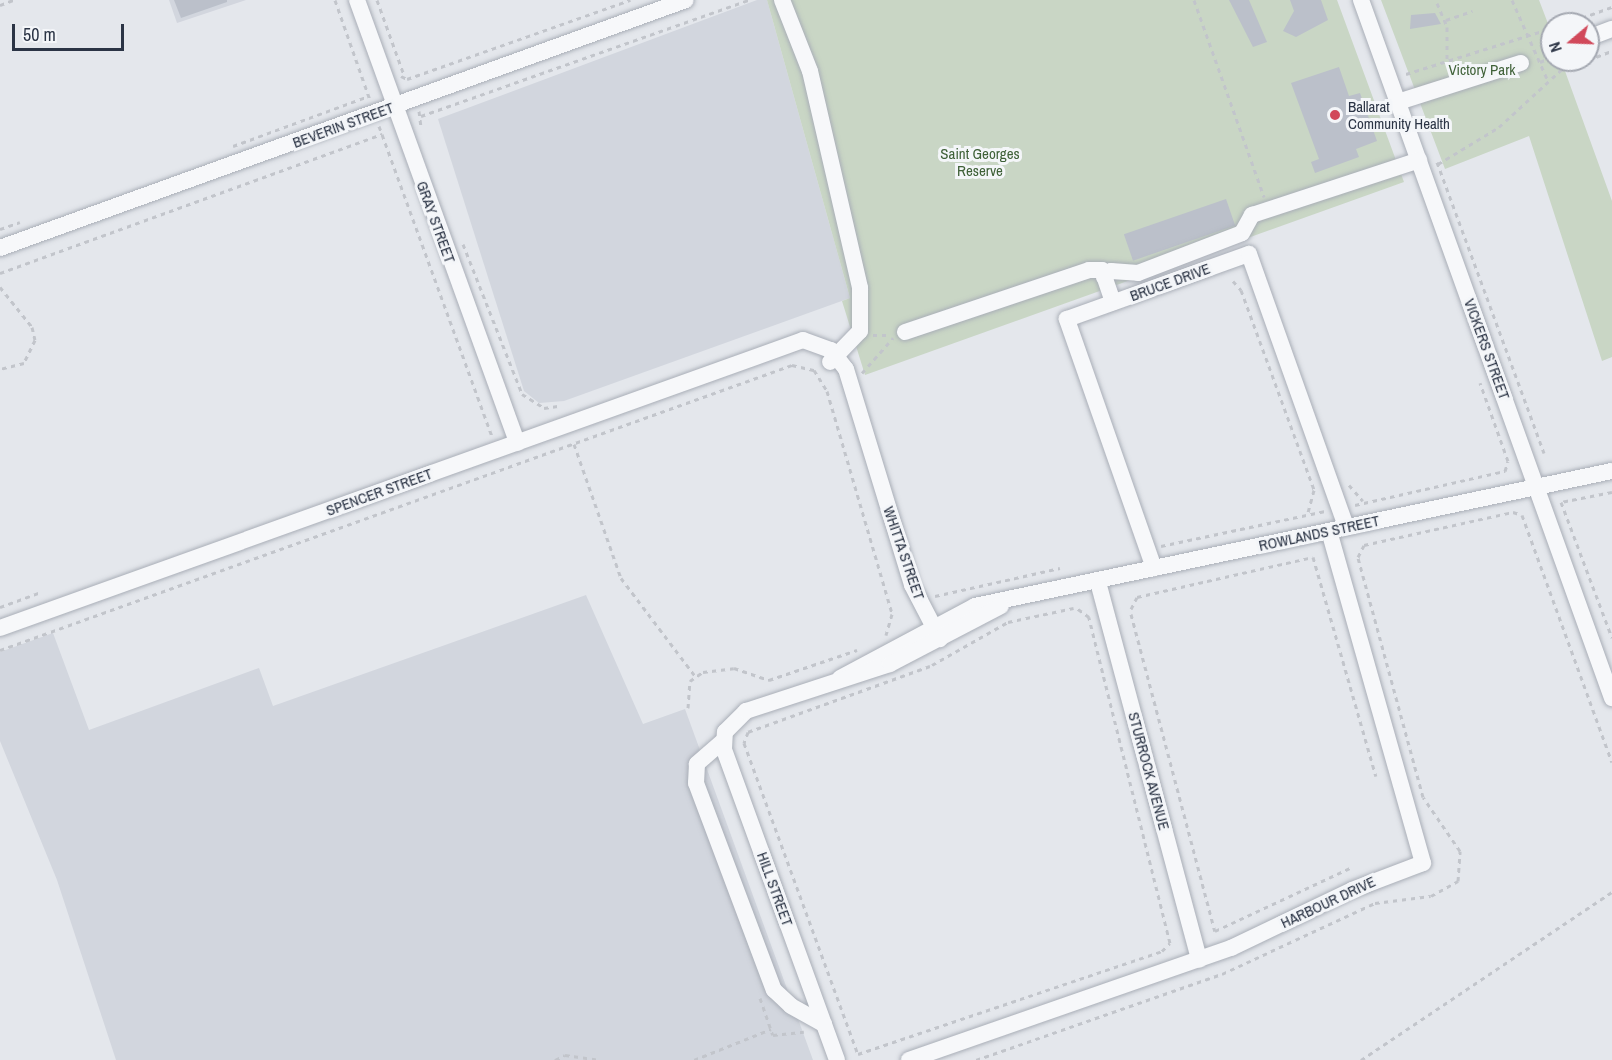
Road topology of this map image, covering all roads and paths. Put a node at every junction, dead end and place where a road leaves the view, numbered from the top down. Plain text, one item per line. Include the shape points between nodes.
1 (13, 0) edge
2 (335, 0) edge
3 (357, 0) edge
4 (377, 0) edge
5 (630, 0) edge
6 (686, 0) edge
7 (748, 0) edge
8 (782, 0) edge
9 (1194, 0) edge
10 (1361, 0) edge
11 (1512, 0) edge
12 (1437, 3) dead end
13 (0, 5) edge
14 (1472, 11) dead end
15 (1446, 20) junction
16 (1540, 32) edge
17 (1532, 35) junction
18 (1447, 63) junction
19 (1521, 63) dead end
20 (1559, 72) edge
21 (1548, 81) junction
22 (369, 96) dead end
23 (1406, 99) junction
24 (394, 107) junction
25 (421, 134) dead end
26 (1427, 159) junction
27 (1438, 164) junction
28 (1269, 210) junction
29 (462, 241) dead end
30 (0, 248) edge
31 (1, 274) edge
32 (1104, 277) junction
33 (1233, 281) dead end
34 (0, 287) edge
35 (1113, 302) junction
36 (905, 332) dead end
37 (857, 336) junction
38 (811, 346) joint
39 (833, 359) junction
40 (0, 369) edge
41 (850, 379) junction
42 (558, 406) dead end
43 (517, 442) junction
44 (574, 444) junction
45 (497, 450) junction
46 (1544, 453) dead end
47 (1508, 461) dead end
48 (1612, 471) edge
49 (1537, 487) junction
50 (1612, 492) edge
51 (1339, 508) junction
52 (1305, 515) junction
53 (1346, 527) junction
54 (1329, 531) junction
55 (1148, 549) junction
56 (1060, 568) dead end
57 (1154, 568) junction
58 (1098, 582) junction
59 (41, 592) dead end
60 (934, 596) dead end
61 (0, 607) edge
62 (1131, 609) dead end
63 (1131, 614) dead end
64 (0, 628) edge
65 (932, 632) junction
66 (1612, 638) edge
67 (862, 648) dead end
68 (0, 650) edge
69 (894, 651) junction
70 (931, 665) joint
71 (694, 676) junction
72 (1612, 698) edge
73 (688, 708) dead end
74 (723, 741) junction
75 (1612, 762) edge
76 (1376, 776) dead end
77 (1352, 867) dead end
78 (1612, 892) edge
79 (1199, 960) junction
80 (824, 1024) junction
81 (771, 1029) dead end
82 (555, 1060) edge
83 (599, 1060) edge
84 (694, 1060) edge
85 (837, 1060) edge
86 (909, 1060) edge
87 (975, 1060) edge
88 (1361, 1060) edge

1 - 13 path
2 - 22 path
3 - 24 street, GRAY STREET
4 - 5 path via 407,79
6 - 24 street, BEVERIN STREET
7 - 25 path via 421,116
8 - 37 street via 810,71 854,254 863,312
9 - 28 path
10 - 23 street, VICKERS STREET
11 - 17 path
12 - 15 path
14 - 15 path
15 - 18 path
16 - 17 path
17 - 18 path
17 - 21 path
18 - 23 path via 1406,75
19 - 23 street
20 - 21 path
21 - 27 path via 1499,127
23 - 26 street, VICKERS STREET
24 - 30 street, BEVERIN STREET
24 - 43 street, GRAY STREET
26 - 27 path
26 - 28 street
26 - 49 street, VICKERS STREET
27 - 46 path
28 - 32 street via 1252,215 1242,233 1138,273 1111,271
29 - 42 path via 522,394 544,408
31 - 45 path via 382,134
32 - 35 street
32 - 36 street via 1102,270 1089,270
33 - 52 path via 1241,290 1314,490 1314,505
34 - 40 path via 32,327 35,340 24,363
35 - 51 street, BRUCE DRIVE via 1249,254
35 - 55 street, BRUCE DRIVE via 1067,319
37 - 39 street
37 - 41 path via 898,335 877,350 861,375
38 - 39 street, WHITTA STREET
38 - 43 street, SPENCER STREET via 757,355
39 - 41 street, WHITTA STREET
39 - 65 street, WHITTA STREET via 898,580
41 - 65 street, WHITTA STREET via 909,576
43 - 45 street, SPENCER STREET
44 - 68 path
44 - 69 path via 792,365 814,370 827,391 892,614 889,631
44 - 71 path via 621,578
45 - 64 street, SPENCER STREET
47 - 51 path via 1501,473
48 - 49 street, ROWLANDS STREET
49 - 53 street, ROWLANDS STREET
49 - 72 street, VICKERS STREET
50 - 66 path via 1561,502
51 - 52 path
51 - 53 street, BRUCE DRIVE
52 - 55 path
53 - 54 street, ROWLANDS STREET
54 - 57 street, ROWLANDS STREET
54 - 79 street, HARBOUR DRIVE via 1423,863
55 - 57 street, BRUCE DRIVE
56 - 60 path
57 - 58 street, ROWLANDS STREET
58 - 65 street, ROWLANDS STREET via 975,606
58 - 79 street, STURROCK AVENUE
59 - 61 path
62 - 76 path via 1137,597 1313,557
63 - 77 path via 1215,931
65 - 69 street, ROWLANDS STREET
67 - 71 path via 769,680 730,668
69 - 74 street, ROWLANDS STREET via 840,678 731,716
70 - 70 path via 748,732 744,743 858,1054 1162,951 1170,944 1089,617 1076,608 1008,622
71 - 73 path
74 - 80 street, HILL STREET
74 - 80 street via 697,764 696,783 774,990 791,1006
75 - 87 path via 1522,515 1513,512 1364,545 1358,557 1424,797 1460,851 1458,881 1431,896 1375,903 1222,974
78 - 88 path
79 - 86 street, HARBOUR DRIVE
80 - 85 street, HILL STREET
81 - 84 path
82 - 83 path via 565,1055

